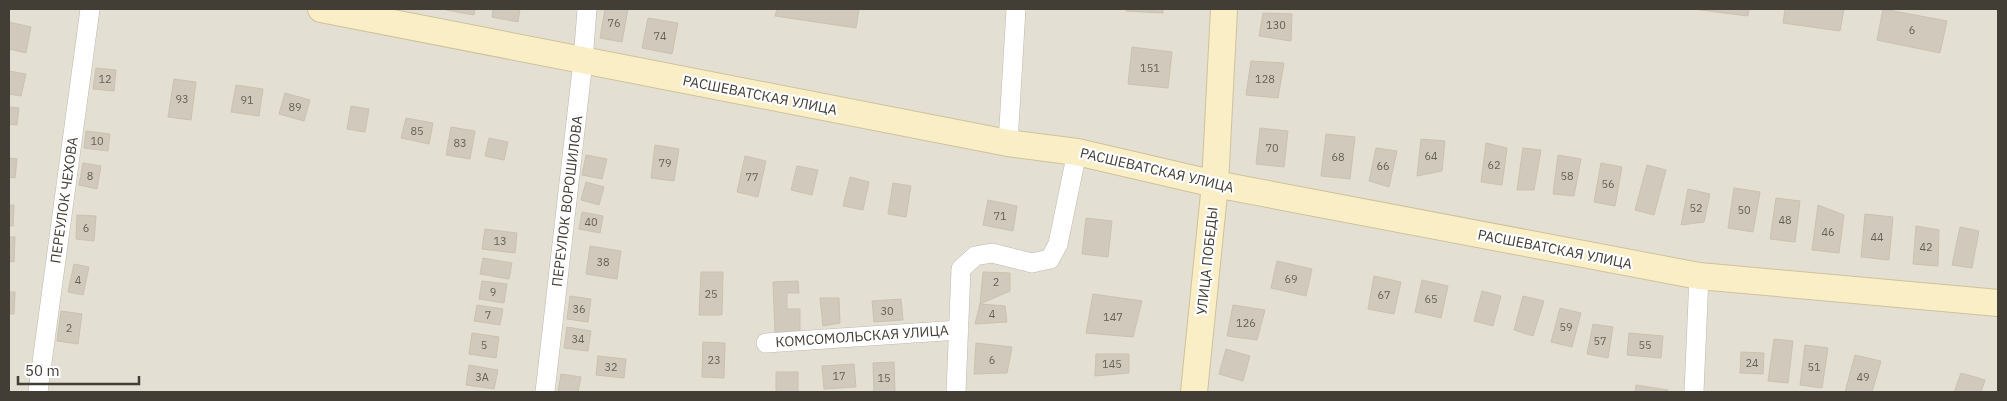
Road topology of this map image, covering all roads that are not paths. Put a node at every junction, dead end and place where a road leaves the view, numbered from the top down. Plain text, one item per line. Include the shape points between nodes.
1 (90, 9) edge
2 (321, 9) edge
3 (587, 9) edge
4 (1016, 9) edge
5 (1224, 9) edge
6 (583, 61) junction
7 (1008, 143) junction
8 (1077, 152) junction
9 (1215, 184) junction
10 (1699, 276) junction
11 (1998, 302) edge
12 (958, 330) junction
13 (766, 343) dead end
14 (38, 392) edge
15 (545, 392) edge
16 (956, 392) edge
17 (1194, 392) edge
18 (1694, 392) edge

1 - 14 street, ПЕРЕУЛОК ЧЕХОВА
2 - 6 street, РАСШЕВАТСКАЯ УЛИЦА
3 - 6 street, ПЕРЕУЛОК ВОРОШИЛОВА
4 - 7 street
5 - 9 street, УЛИЦА ПОБЕДЫ
6 - 7 street, РАСШЕВАТСКАЯ УЛИЦА
6 - 15 street, ПЕРЕУЛОК ВОРОШИЛОВА
7 - 8 street, РАСШЕВАТСКАЯ УЛИЦА
8 - 9 street, РАСШЕВАТСКАЯ УЛИЦА
8 - 12 street, КОМСОМОЛЬСКАЯ УЛИЦА via 1058,244 1050,259 1032,263 992,254 974,256 961,269
9 - 10 street, РАСШЕВАТСКАЯ УЛИЦА
9 - 17 street, УЛИЦА ПОБЕДЫ
10 - 11 street, РАСШЕВАТСКАЯ УЛИЦА
10 - 18 street
12 - 13 street, КОМСОМОЛЬСКАЯ УЛИЦА
12 - 16 street, КОМСОМОЛЬСКАЯ УЛИЦА

